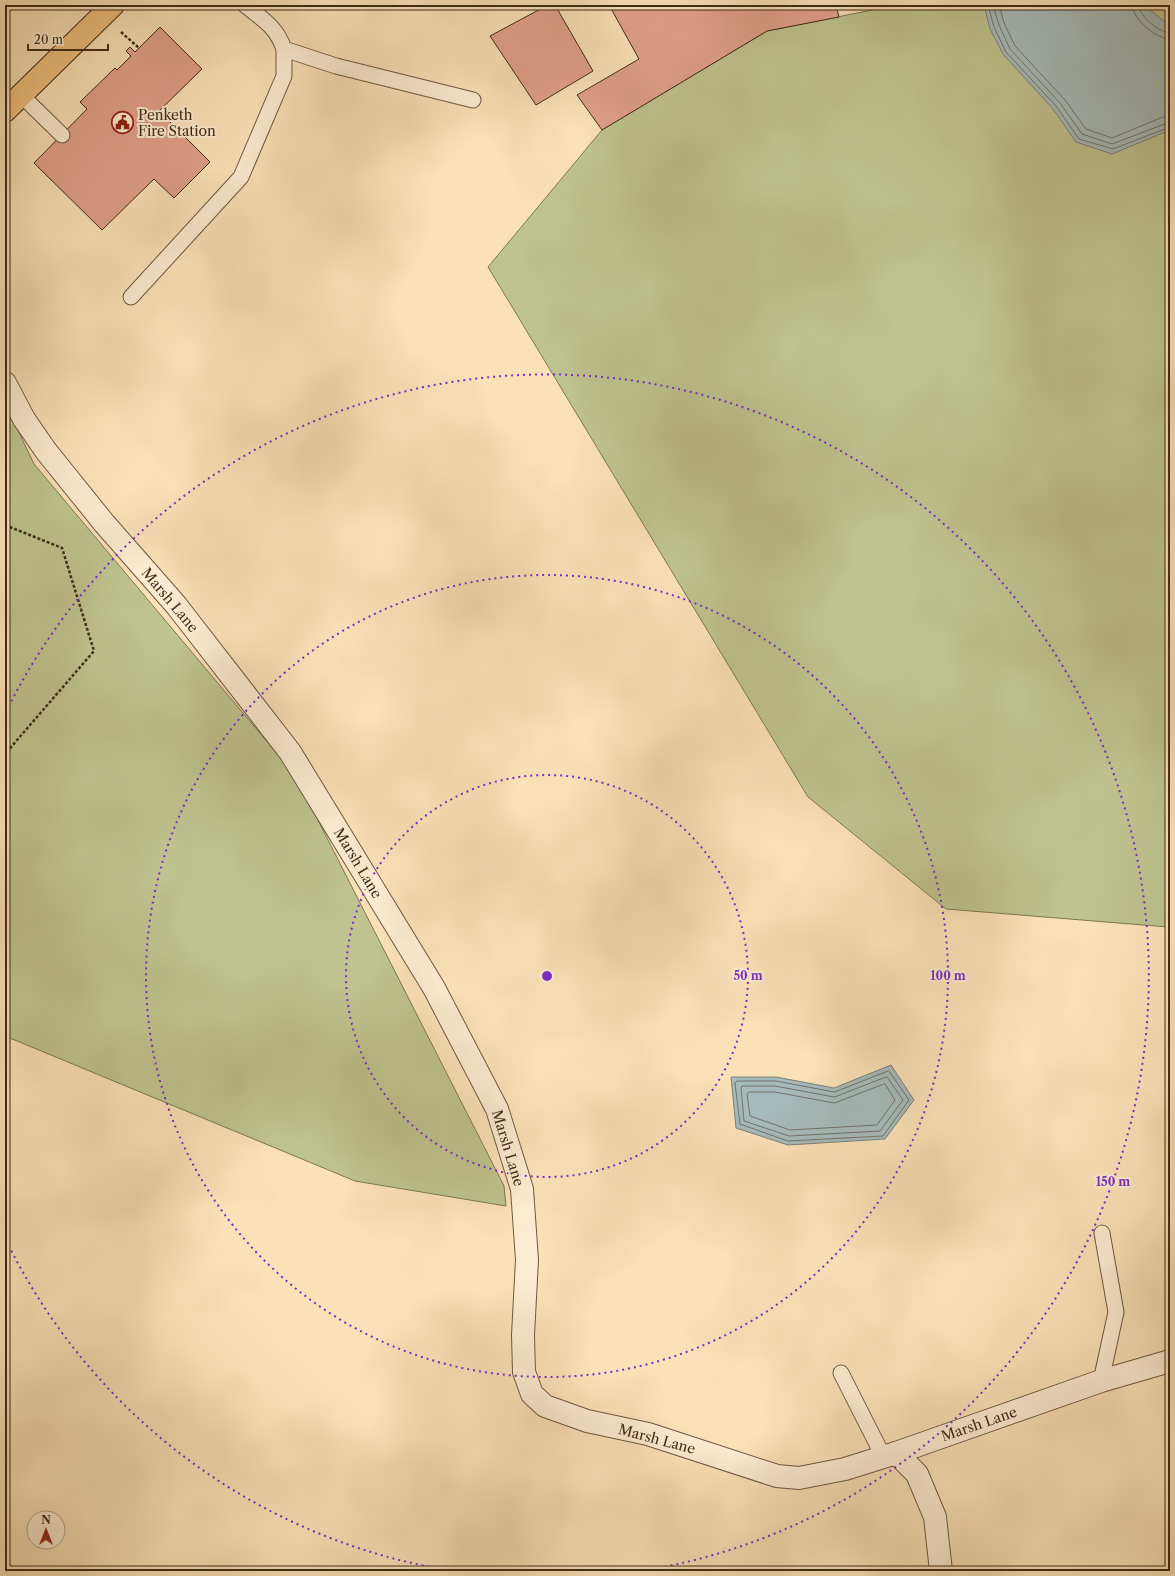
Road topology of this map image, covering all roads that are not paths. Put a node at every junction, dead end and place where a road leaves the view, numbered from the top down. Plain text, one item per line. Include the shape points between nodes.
1 (113, 5) edge
2 (245, 5) edge
3 (284, 49) junction
4 (21, 95) junction
5 (473, 100) dead end
6 (5, 111) edge
7 (62, 135) dead end
8 (131, 297) dead end
9 (5, 382) edge
10 (1102, 1233) dead end
11 (1170, 1361) edge
12 (841, 1373) dead end
13 (1101, 1381) junction
14 (889, 1455) junction
15 (941, 1571) edge

1 - 4 main road
2 - 3 lane via 270,25 279,36
3 - 5 lane via 336,66
3 - 8 lane via 284,76 241,177
4 - 6 main road
4 - 7 lane
9 - 14 street, Marsh Lane via 24,419 46,451 176,606 290,752 446,1009 497,1109 522,1189 527,1260 524,1372 532,1394 545,1406 587,1421 648,1434 777,1476 799,1478 845,1469
10 - 13 lane via 1116,1312
11 - 13 street, Marsh Lane
12 - 14 lane
13 - 14 street, Marsh Lane
14 - 15 street via 917,1474 935,1517

